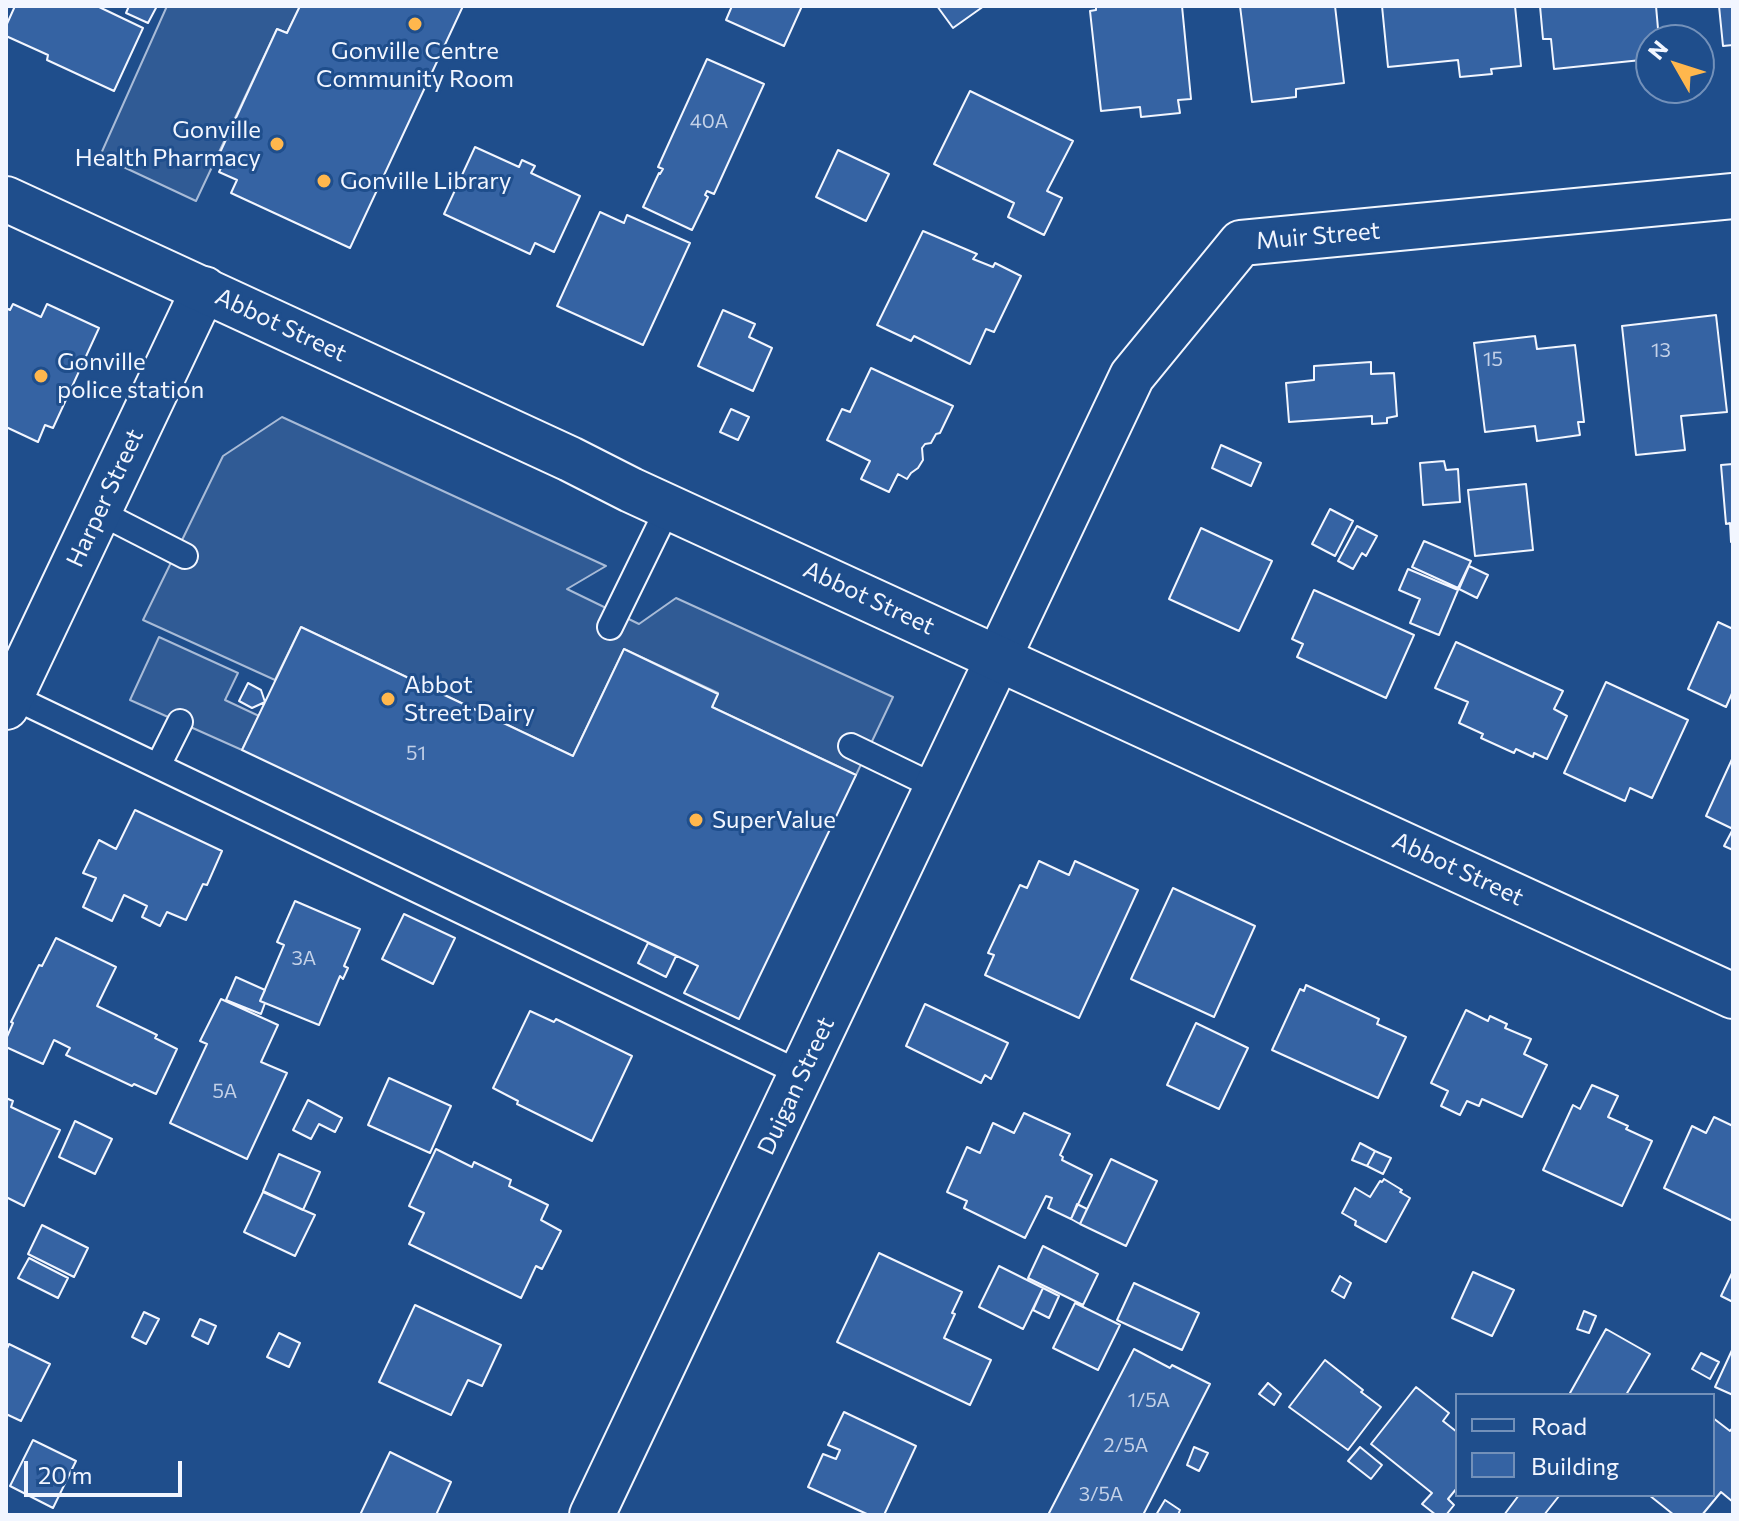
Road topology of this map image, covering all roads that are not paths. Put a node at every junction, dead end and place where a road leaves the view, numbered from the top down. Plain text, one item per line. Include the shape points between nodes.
1 (1733, 196) edge
2 (6, 199) edge
3 (204, 289) junction
4 (669, 506) junction
5 (99, 512) junction
6 (185, 556) dead end
7 (610, 627) dead end
8 (1000, 658) junction
9 (9, 701) edge
10 (180, 722) dead end
11 (851, 746) dead end
12 (158, 766) junction
13 (938, 788) junction
14 (1733, 996) edge
15 (802, 1074) junction
16 (592, 1515) edge

1 - 8 street, Muir Street via 1241,243 1132,376
2 - 3 street, Abbot Street
3 - 4 street, Abbot Street
3 - 5 street, Harper Street
4 - 7 lane
4 - 8 street, Abbot Street
5 - 6 lane
5 - 9 street, Harper Street
8 - 13 street, Duigan Street
8 - 14 street, Abbot Street
9 - 12 lane
10 - 12 lane
11 - 13 lane
12 - 15 lane
13 - 15 street, Duigan Street
15 - 16 street, Duigan Street

